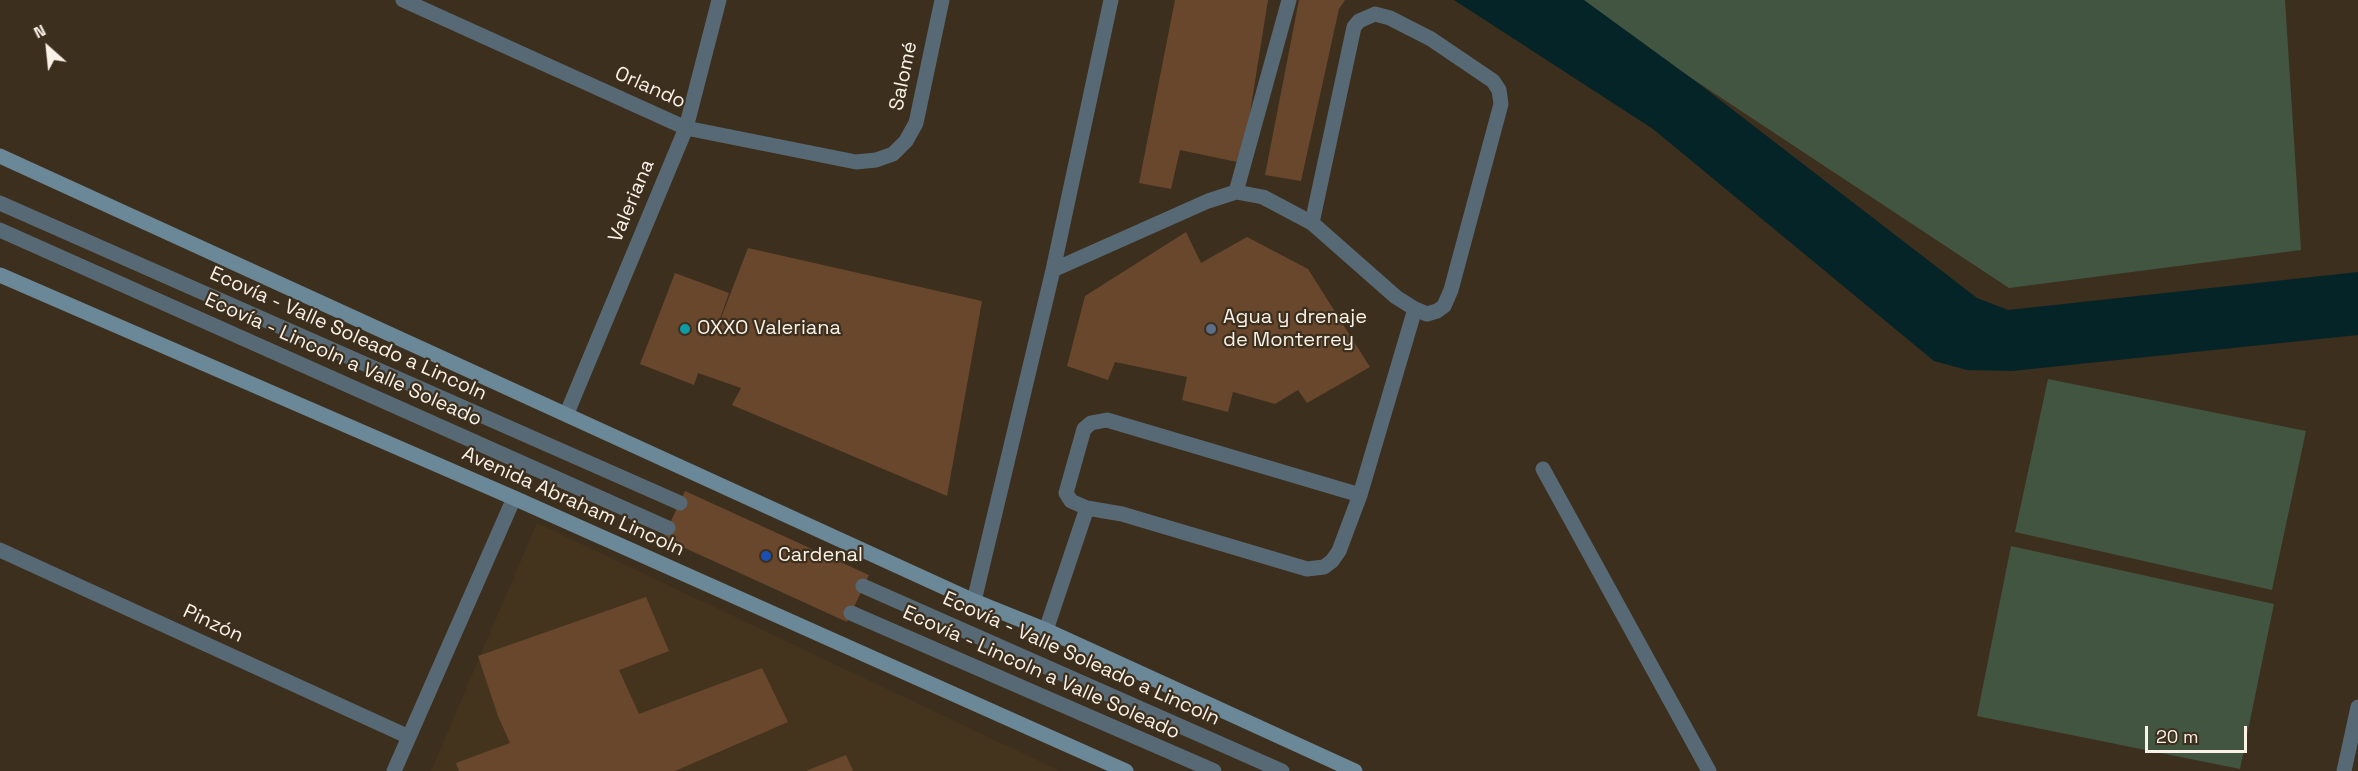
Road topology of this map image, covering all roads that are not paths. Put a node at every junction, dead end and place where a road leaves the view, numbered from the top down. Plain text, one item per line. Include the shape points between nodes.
1 (403, 0) edge
2 (719, 0) edge
3 (942, 0) edge
4 (1111, 0) edge
5 (1289, 0) edge
6 (686, 128) junction
7 (893, 154) joint
8 (0, 156) edge
9 (1236, 192) junction
10 (0, 203) edge
11 (1312, 223) junction
12 (0, 230) edge
13 (1053, 270) junction
14 (0, 275) edge
15 (1414, 309) junction
16 (567, 413) junction
17 (1543, 469) dead end
18 (1360, 495) junction
19 (514, 498) junction
20 (680, 503) dead end
21 (1087, 508) junction
22 (668, 528) dead end
23 (0, 550) edge
24 (863, 586) dead end
25 (974, 601) junction
26 (851, 613) dead end
27 (1046, 630) junction
28 (2358, 707) edge
29 (409, 737) junction
30 (394, 771) edge
31 (1126, 771) edge
32 (1214, 771) edge
33 (1282, 771) edge
34 (1355, 771) edge
35 (1709, 771) edge
36 (2344, 771) edge

1 - 6 street, Orlando
2 - 6 street, Valeriana
3 - 7 street, Salomé via 916,123
4 - 13 street
5 - 9 street
6 - 7 street, Orlando via 856,162
6 - 16 street, Valeriana
8 - 16 main road
9 - 11 street via 1263,197
9 - 13 street
10 - 20 street, Ecovía - Valle Soleado a Lincoln
11 - 15 street
11 - 15 street via 1354,27 1359,21 1366,16 1384,15 1431,39 1493,81 1501,104 1451,290 1444,306 1437,311 1428,314
12 - 22 street, Ecovía - Lincoln a Valle Soleado
13 - 25 street
14 - 19 main road, Avenida Abraham Lincoln
15 - 18 street
16 - 25 main road
17 - 35 street
18 - 21 street via 1339,551 1332,561 1314,569 1122,514
18 - 21 street via 1107,420 1091,423 1084,429 1067,488 1071,501
19 - 29 street
19 - 31 main road, Avenida Abraham Lincoln
21 - 27 street
23 - 29 street, Pinzón
24 - 33 street, Ecovía - Valle Soleado a Lincoln
25 - 27 main road
26 - 32 street, Ecovía - Lincoln a Valle Soleado
27 - 34 main road
28 - 36 street
29 - 30 street

